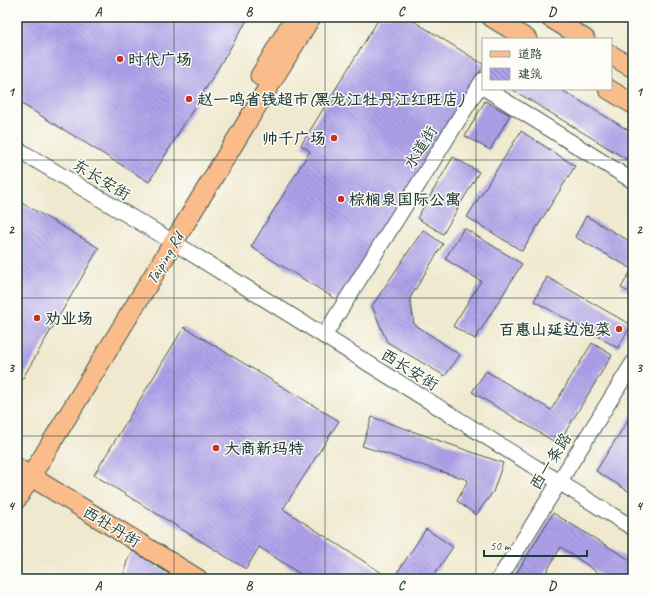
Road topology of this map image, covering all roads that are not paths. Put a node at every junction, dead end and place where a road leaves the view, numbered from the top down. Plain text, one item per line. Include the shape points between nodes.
1 (295, 17) edge
2 (311, 17) edge
3 (491, 17) edge
4 (550, 17) edge
5 (516, 36) edge
6 (583, 38) edge
7 (612, 56) edge
8 (633, 68) edge
9 (482, 87) edge
10 (491, 90) edge
11 (610, 90) edge
12 (633, 104) edge
13 (17, 149) edge
14 (633, 180) edge
15 (168, 239) junction
16 (324, 336) junction
17 (633, 363) edge
18 (22, 473) edge
19 (558, 482) junction
20 (17, 499) edge
21 (633, 528) edge
22 (198, 579) edge
23 (499, 579) edge

1 - 15 main road, Taiping Rd
2 - 15 main road, Taiping Rd
3 - 5 main road
4 - 6 main road
7 - 8 main road
9 - 16 street, 水道街
10 - 14 street
11 - 12 main road
13 - 15 street, 东长安街
15 - 16 street, 西长安街
15 - 18 main road, Taiping Rd
16 - 19 street, 西长安街
17 - 19 street, 西一条路
18 - 20 main road, Taiping Rd
18 - 22 main road, 西牡丹街
19 - 21 street, 西长安街
19 - 23 street, 西一条路

